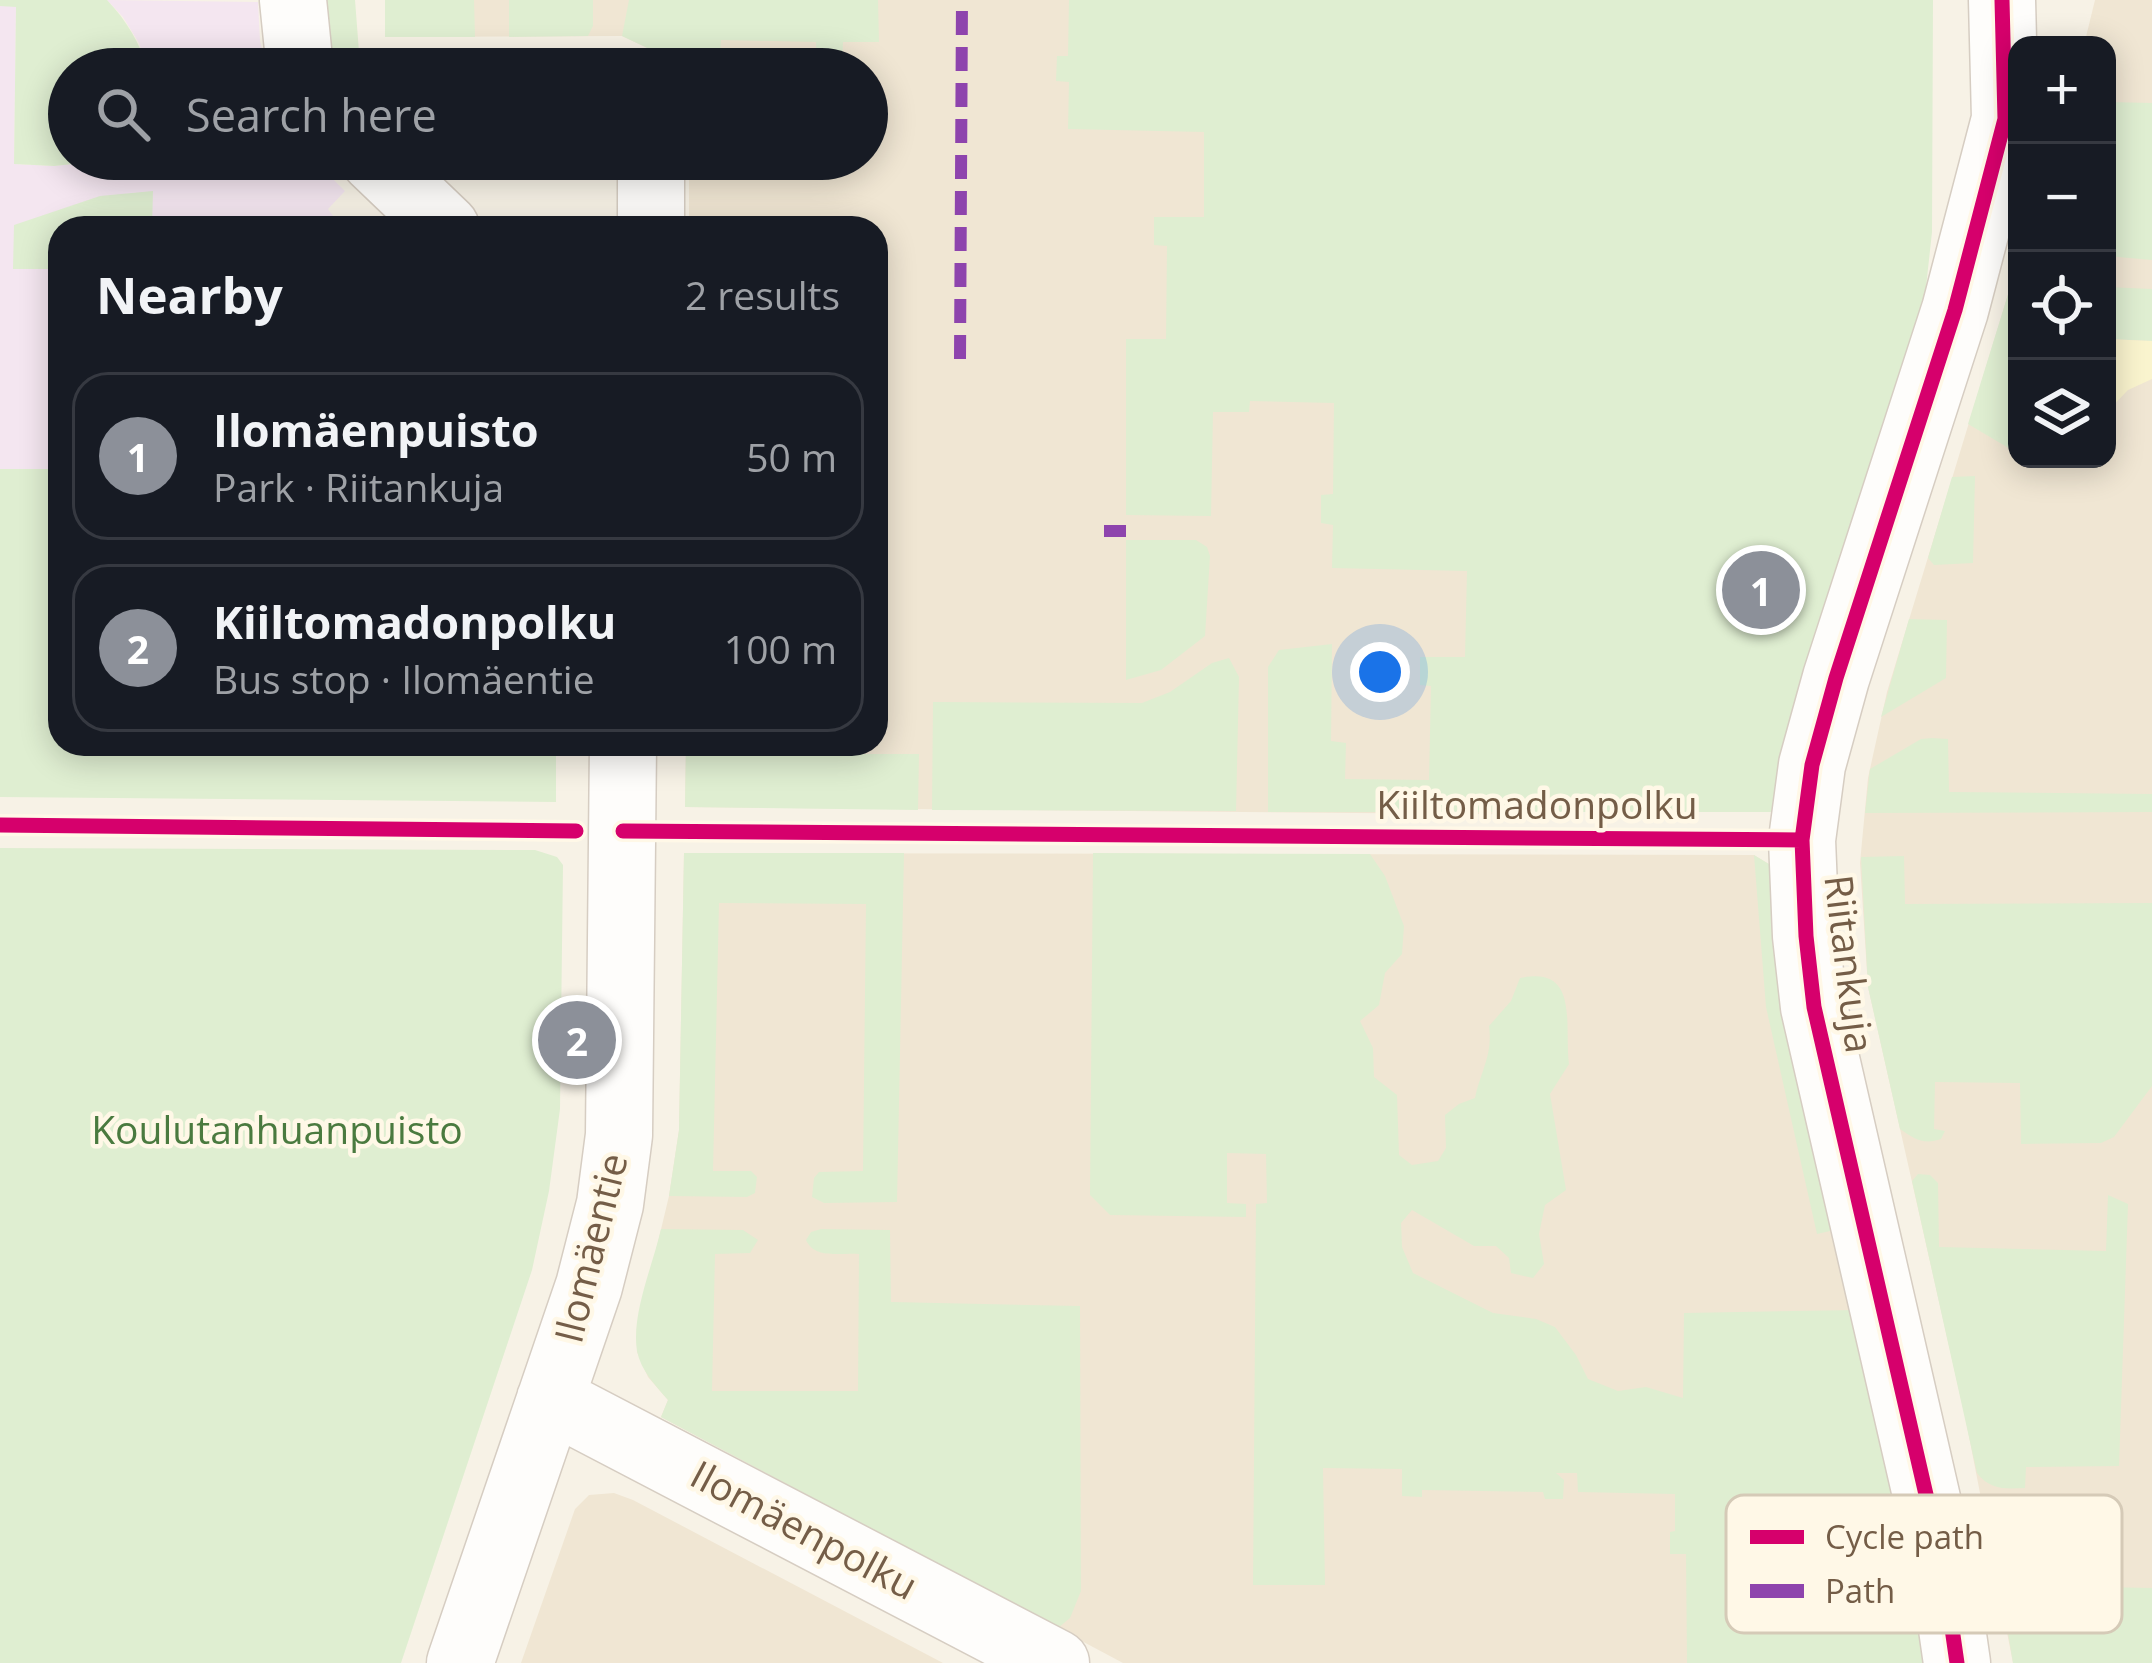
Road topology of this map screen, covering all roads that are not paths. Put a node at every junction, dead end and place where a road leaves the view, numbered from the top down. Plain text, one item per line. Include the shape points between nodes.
1 (2002, 0) edge
2 (399, 180) edge
3 (651, 180) edge
4 (434, 216) edge
5 (651, 216) edge
6 (623, 756) edge
7 (550, 1400) junction
8 (1926, 1495) edge
9 (1953, 1633) edge
10 (460, 1663) edge
11 (1056, 1663) edge
12 (1957, 1663) edge

1 - 8 street, Riitankuja via 2005,119 1955,310 1836,678 1802,840 1814,1007
2 - 4 street
3 - 5 street
6 - 7 street, Ilomäentie via 619,1135 589,1286
7 - 10 street, Ilomäentie
7 - 11 street, Ilomäenpolku
9 - 12 street, Riitankuja

